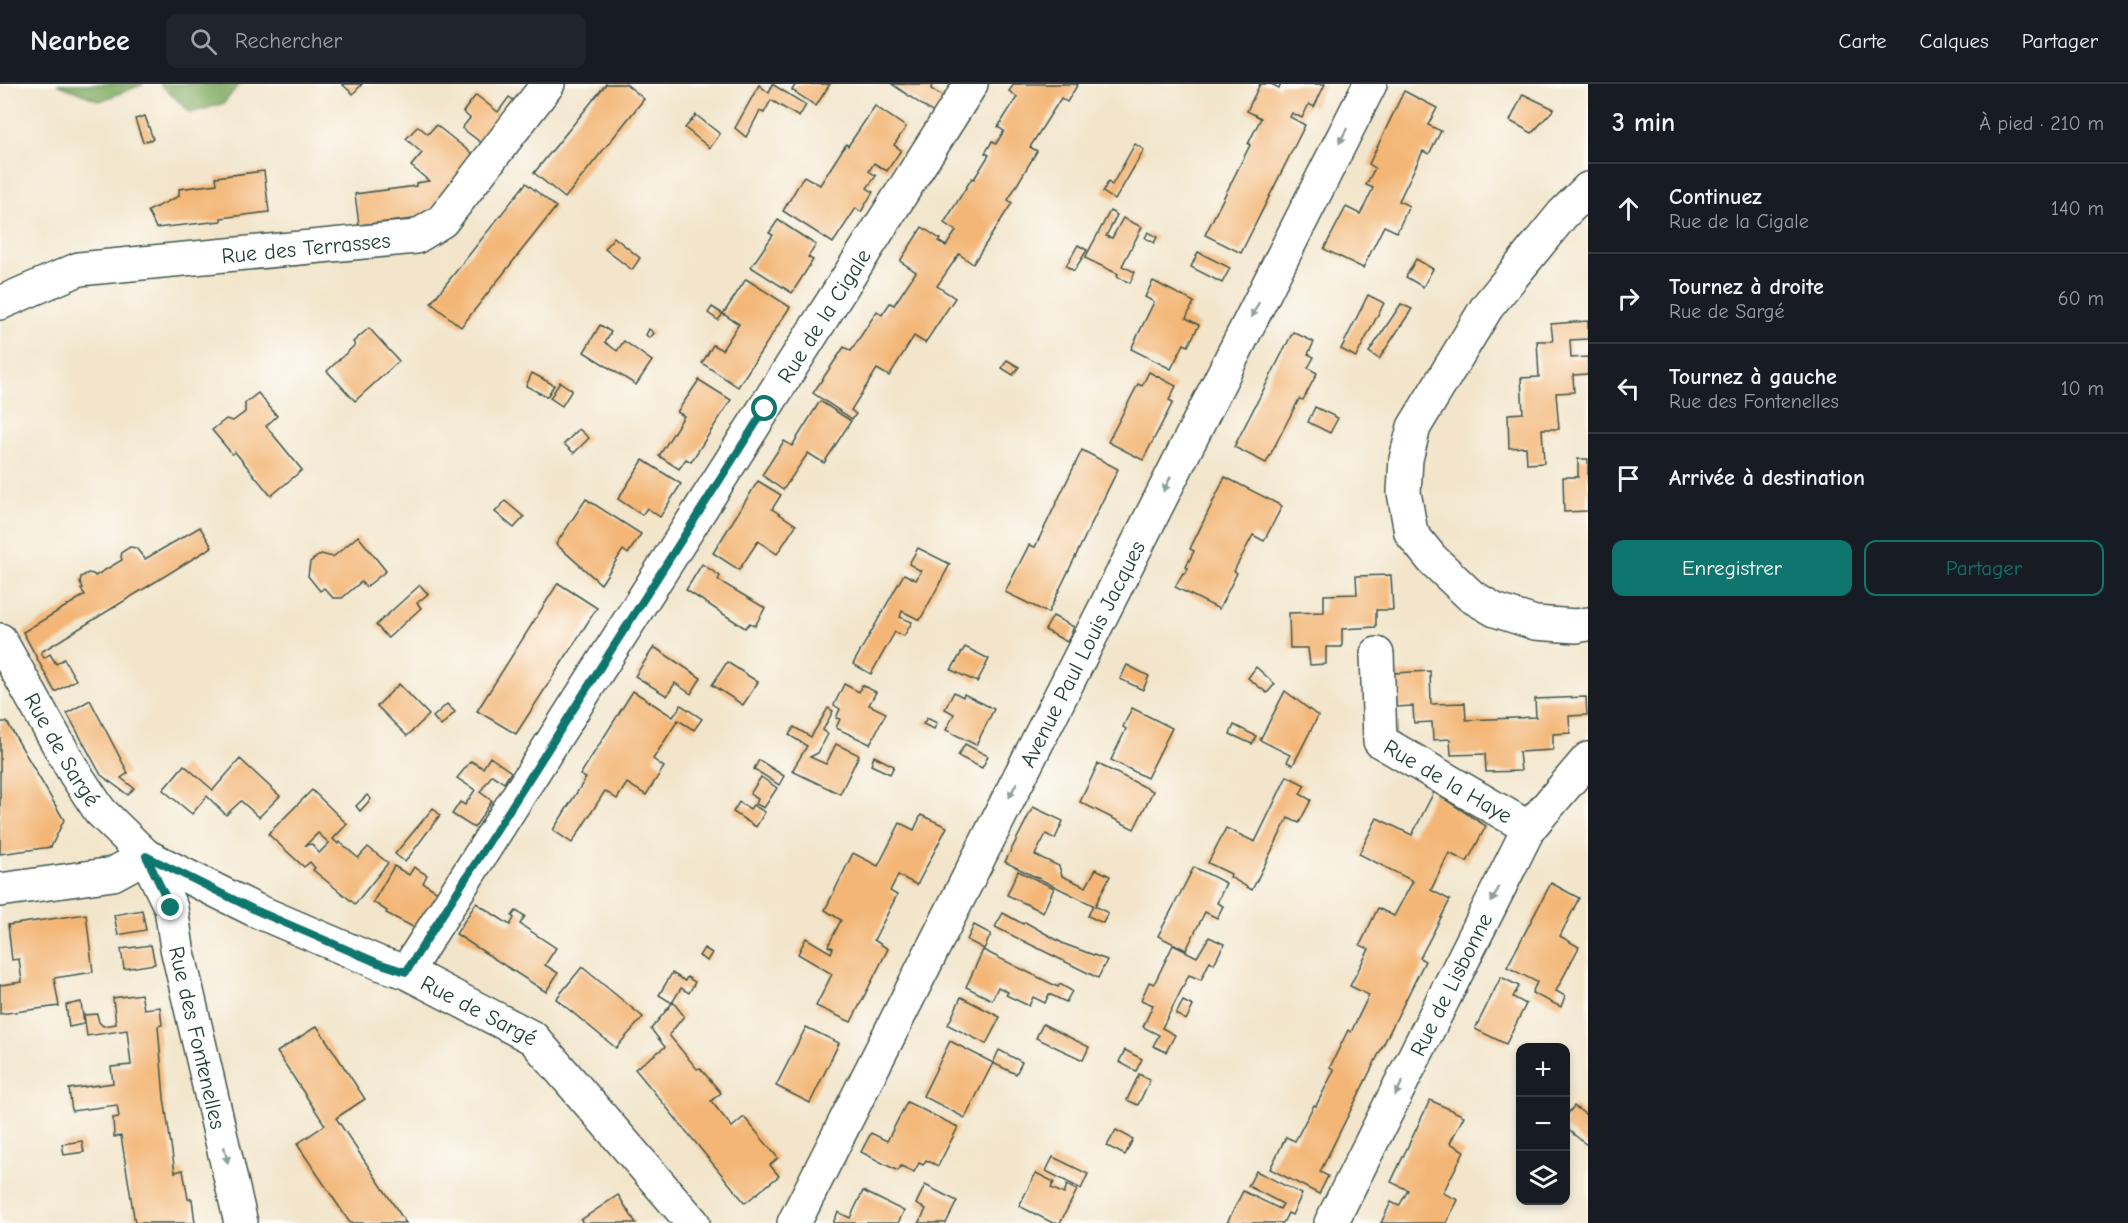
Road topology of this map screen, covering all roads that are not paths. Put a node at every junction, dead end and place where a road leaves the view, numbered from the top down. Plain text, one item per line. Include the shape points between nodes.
1 (548, 84) edge
2 (971, 84) edge
3 (1370, 84) edge
4 (1588, 189) edge
5 (0, 303) edge
6 (1588, 624) edge
7 (0, 640) edge
8 (1377, 654) dead end
9 (1588, 759) edge
10 (1525, 836) junction
11 (146, 856) junction
12 (0, 890) edge
13 (406, 972) junction
14 (241, 1223) edge
15 (693, 1223) edge
16 (794, 1223) edge
17 (1331, 1223) edge

1 - 5 street, Rue des Terrasses via 442,221 416,237 79,269
2 - 13 street, Rue de la Cigale
3 -> 16 street, Avenue Paul Louis Jacques
4 - 6 street via 1494,298 1414,427 1406,459 1404,492 1411,533 1471,596 1495,610 1535,623
7 - 11 street, Rue de Sargé via 74,772 100,810
8 - 10 street, Rue de la Haye via 1380,741
9 - 10 street, Rue de Lisbonne
10 -> 17 street, Rue de Lisbonne
11 - 12 street via 112,874
11 - 13 street, Rue de Sargé via 255,910
11 -> 14 street, Rue des Fontenelles via 171,908
13 - 15 street, Rue de Sargé via 533,1038

